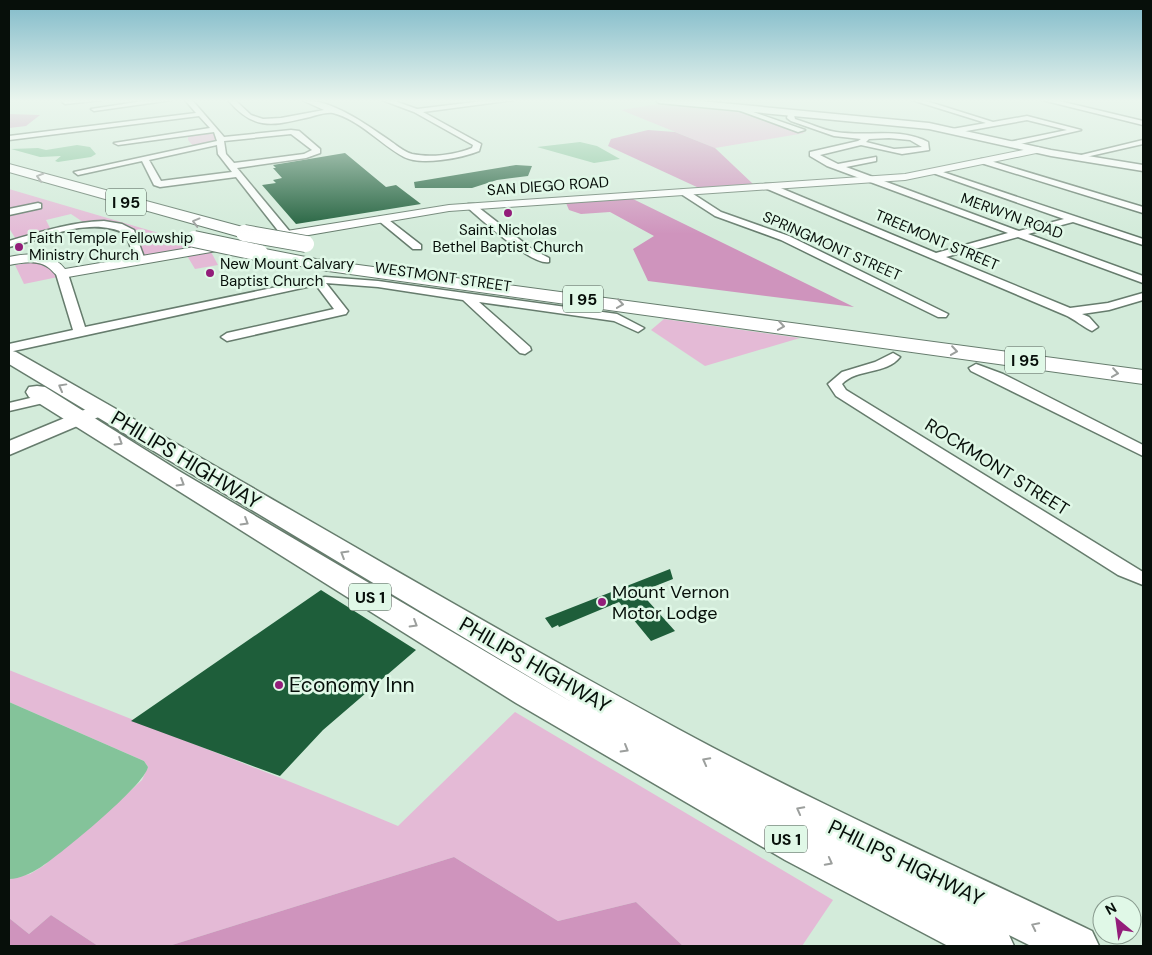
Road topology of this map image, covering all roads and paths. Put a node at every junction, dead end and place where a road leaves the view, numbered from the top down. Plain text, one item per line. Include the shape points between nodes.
1 (205, 145) edge
2 (221, 145) edge
3 (309, 145) edge
4 (391, 145) edge
5 (477, 145) edge
6 (847, 145) edge
7 (876, 145) edge
8 (925, 145) edge
9 (1014, 145) edge
10 (1132, 145) edge
11 (1038, 150) junction
12 (1077, 157) junction
13 (144, 158) junction
14 (873, 159) dead end
15 (984, 161) junction
16 (836, 167) junction
17 (9, 168) edge
18 (1143, 168) edge
19 (235, 170) junction
20 (78, 172) dead end
21 (934, 172) junction
22 (870, 179) junction
23 (9, 184) edge
24 (768, 186) junction
25 (684, 192) junction
26 (1143, 199) edge
27 (1124, 204) junction
28 (38, 206) dead end
29 (471, 206) junction
30 (1143, 210) edge
31 (9, 212) edge
32 (382, 219) junction
33 (1072, 219) junction
34 (141, 224) dead end
35 (1018, 234) junction
36 (287, 235) junction
37 (186, 237) dead end
38 (1143, 242) edge
39 (9, 244) edge
40 (313, 246) dead end
41 (417, 247) dead end
42 (363, 253) dead end
43 (936, 256) junction
44 (140, 260) junction
45 (545, 260) dead end
46 (9, 261) edge
47 (62, 274) junction
48 (1143, 280) edge
49 (318, 281) junction
50 (1143, 296) edge
51 (467, 297) junction
52 (1069, 312) junction
53 (942, 314) dead end
54 (1092, 327) dead end
55 (638, 328) dead end
56 (80, 332) junction
57 (227, 337) dead end
58 (9, 348) edge
59 (525, 350) dead end
60 (9, 356) edge
61 (893, 357) dead end
62 (1143, 357) edge
63 (976, 368) dead end
64 (9, 375) edge
65 (1143, 377) edge
66 (48, 398) junction
67 (9, 407) edge
68 (90, 413) junction
69 (9, 449) edge
70 (1143, 451) edge
71 (1143, 579) edge
72 (593, 715) junction
73 (921, 872) junction
74 (882, 890) junction
75 (992, 946) edge
76 (1077, 946) edge

1 - 13 street
2 - 19 street via 220,151
3 - 19 street via 317,151
4 - 5 street via 408,156 422,159 473,151
6 - 16 street, MERWYN ROAD via 813,154
7 - 8 street via 893,151 910,152 926,148
9 - 11 main road
10 - 12 street
11 - 12 main road
11 - 15 street, SAN DIEGO ROAD
12 - 18 main road
13 - 19 street via 160,184
13 - 20 street
14 - 16 street
15 - 21 street, SAN DIEGO ROAD
15 - 27 street
16 - 22 street, MERWYN ROAD
40 -> 17 highway, I 95, bridge via 174,216
19 - 36 street
21 - 22 street, SAN DIEGO ROAD
21 - 33 street
22 - 24 street, SAN DIEGO ROAD
22 - 35 street, MERWYN ROAD
23 - 34 highway, I 95
24 - 25 street, SAN DIEGO ROAD
24 - 43 street, TREEMONT STREET
25 - 29 street, SAN DIEGO ROAD
25 - 53 street, SPRINGMONT STREET via 718,214 785,238
26 - 27 street
27 - 30 street
28 - 31 street
29 - 32 street, SAN DIEGO ROAD
29 - 45 street
32 - 36 street, SAN DIEGO ROAD
32 - 41 street
33 - 35 street
33 - 38 street
35 - 43 street
35 - 48 street, MERWYN ROAD
36 - 44 street, SAN DIEGO ROAD
37 -> 65 highway, I 95, bridge via 321,265
39 - 44 street via 102,223 114,224 130,232
42 - 62 highway, I 95
43 - 52 street, TREEMONT STREET
44 - 47 street, SAN DIEGO ROAD
46 - 47 street via 46,259
47 - 56 street
49 - 51 street, WESTMONT STREET via 359,282
49 - 56 street, WESTMONT STREET
49 - 57 street via 342,311
50 - 52 street via 1109,306
51 - 55 street, WESTMONT STREET via 616,318
51 - 59 street
52 - 54 street, TREEMONT STREET
56 - 58 street, WESTMONT STREET
68 -> 60 main road, PHILIPS HIGHWAY / US 1
61 - 71 street, ROCKMONT STREET via 841,377 835,384 841,393
63 - 70 street
64 - 66 main road, PHILIPS HIGHWAY / US 1
66 - 67 street
66 - 68 main road, PHILIPS HIGHWAY / US 1
68 - 69 main road
68 - 72 main road, PHILIPS HIGHWAY / US 1
73 -> 72 main road, PHILIPS HIGHWAY / US 1
72 -> 74 main road, PHILIPS HIGHWAY / US 1 via 725,806
73 - 74 street
76 -> 73 main road, PHILIPS HIGHWAY / US 1
74 - 75 main road, PHILIPS HIGHWAY / US 1

